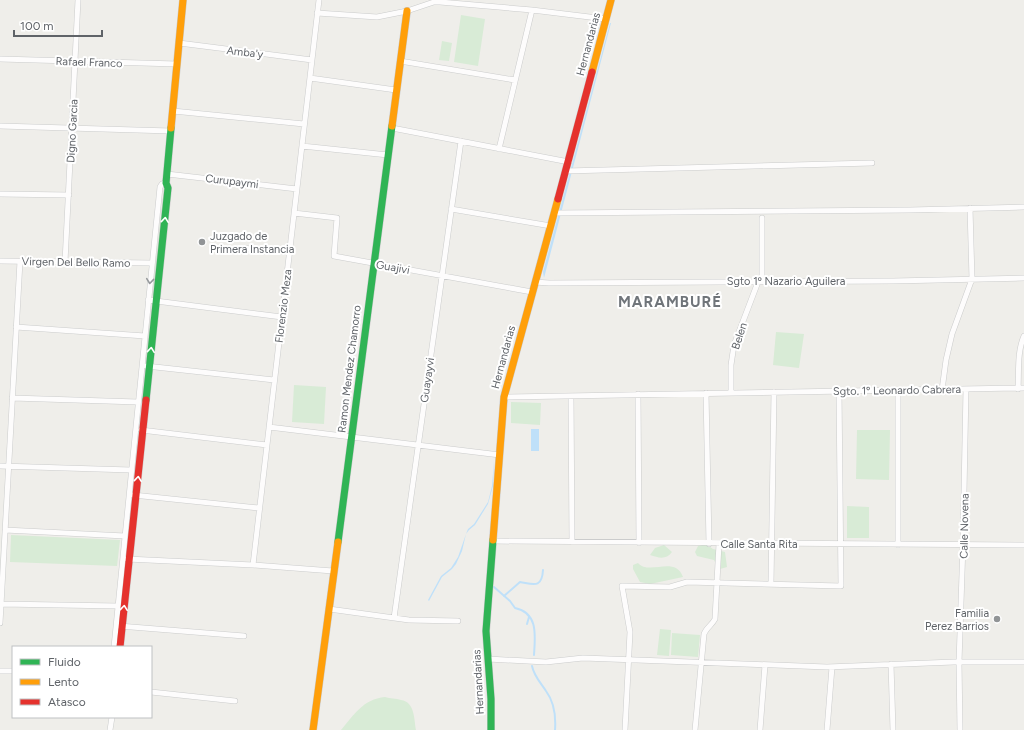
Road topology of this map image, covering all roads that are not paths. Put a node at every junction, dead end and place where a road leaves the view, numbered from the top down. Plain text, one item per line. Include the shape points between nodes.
1 (78, 0) edge
2 (183, 0) edge
3 (319, 0) edge
4 (505, 0) edge
5 (611, 0) edge
6 (440, 1) edge
7 (504, 7) junction
8 (532, 10) junction
9 (407, 11) junction
10 (317, 13) junction
11 (606, 19) junction
12 (179, 43) junction
13 (0, 59) edge
14 (312, 60) junction
15 (75, 61) junction
16 (400, 61) junction
17 (177, 64) junction
18 (310, 78) junction
19 (515, 80) junction
20 (396, 90) junction
21 (173, 111) junction
22 (304, 124) junction
23 (0, 126) edge
24 (72, 128) junction
25 (392, 128) junction
26 (171, 131) junction
27 (461, 141) junction
28 (302, 146) junction
29 (499, 149) junction
30 (388, 155) junction
31 (569, 162) junction
32 (872, 163) dead end
33 (566, 171) junction
34 (167, 174) junction
35 (166, 183) junction
36 (296, 189) junction
37 (0, 194) edge
38 (69, 195) junction
39 (1024, 207) edge
40 (970, 208) junction
41 (451, 209) junction
42 (294, 213) junction
43 (555, 213) junction
44 (762, 218) dead end
45 (551, 226) junction
46 (241, 248) dead end
47 (289, 252) junction
48 (0, 261) edge
49 (20, 262) junction
50 (65, 262) junction
51 (152, 263) junction
52 (374, 263) junction
53 (442, 276) junction
54 (1024, 278) edge
55 (972, 279) junction
56 (535, 282) junction
57 (760, 282) junction
58 (532, 292) junction
59 (152, 301) junction
60 (282, 317) junction
61 (16, 327) junction
62 (145, 336) junction
63 (1024, 336) edge
64 (146, 366) junction
65 (274, 380) junction
66 (1021, 388) edge
67 (966, 389) junction
68 (898, 390) junction
69 (942, 390) junction
70 (838, 391) junction
71 (772, 392) junction
72 (706, 393) junction
73 (731, 393) junction
74 (638, 394) junction
75 (571, 396) junction
76 (504, 397) junction
77 (12, 398) junction
78 (138, 402) junction
79 (269, 427) junction
80 (139, 429) junction
81 (351, 437) junction
82 (267, 444) junction
83 (418, 446) junction
84 (500, 455) junction
85 (0, 466) edge
86 (9, 466) junction
87 (131, 470) junction
88 (132, 495) junction
89 (259, 508) junction
90 (5, 530) junction
91 (125, 536) junction
92 (493, 542) junction
93 (572, 542) junction
94 (639, 543) junction
95 (772, 543) junction
96 (709, 544) junction
97 (718, 544) junction
98 (840, 544) junction
99 (964, 544) junction
100 (898, 545) junction
101 (1024, 545) edge
102 (2, 550) edge
103 (2, 558) edge
104 (126, 559) junction
105 (253, 565) junction
106 (333, 571) junction
107 (717, 583) junction
108 (771, 584) junction
109 (1, 604) junction
110 (118, 606) junction
111 (329, 608) junction
112 (394, 618) junction
113 (458, 621) dead end
114 (0, 623) edge
115 (119, 626) junction
116 (244, 636) dead end
117 (114, 646) edge
118 (120, 646) edge
119 (488, 658) junction
120 (630, 660) junction
121 (702, 662) junction
122 (959, 662) junction
123 (1024, 662) edge
124 (891, 664) junction
125 (765, 665) junction
126 (832, 667) junction
127 (0, 671) edge
128 (12, 671) edge
129 (152, 692) edge
130 (235, 701) dead end
131 (112, 718) edge
132 (110, 730) edge
133 (312, 730) edge
134 (491, 730) edge
135 (625, 730) edge
136 (696, 730) edge
137 (760, 730) edge
138 (827, 730) edge
139 (893, 730) edge
140 (960, 730) edge

1 - 15 street, Digno Garcia
2 - 12 street
3 - 10 street, Florenzio Meza
4 - 7 street
5 - 11 street, Hernandarias
6 - 7 street
6 - 9 street
7 - 8 street
8 - 11 street
8 - 19 street
9 - 10 street via 373,18
9 - 16 street, Ramon Mendez Chamorro
10 - 14 street, Florenzio Meza
11 - 31 street, Hernandarias
12 - 14 street, Amba'y
12 - 17 street
13 - 15 street, Rafael Franco
14 - 18 street, Florenzio Meza
15 - 17 street, Rafael Franco
15 - 24 street, Digno Garcia
16 - 19 street
16 - 20 street, Ramon Mendez Chamorro
17 - 21 street
18 - 20 street
18 - 22 street, Florenzio Meza
19 - 29 street
20 - 25 street, Ramon Mendez Chamorro
21 - 22 street
21 - 26 street
22 - 28 street, Florenzio Meza
23 - 24 street
24 - 26 street
24 - 38 street, Digno Garcia
25 - 27 street
25 - 30 street, Ramon Mendez Chamorro
26 - 34 street
27 - 29 street
27 - 41 street, Guayayvi
28 - 30 street
28 - 36 street, Florenzio Meza
29 - 31 street
30 - 52 street, Ramon Mendez Chamorro
31 - 33 street, Hernandarias
32 - 33 street
33 - 43 street, Hernandarias
34 - 35 street
34 - 36 street, Curupaymi
35 - 51 street via 160,187
59 -> 35 street via 168,188
36 - 42 street, Florenzio Meza
37 - 38 street
38 - 50 street, Digno Garcia
39 - 40 street
40 - 43 street
40 - 55 street
41 - 45 street
41 - 53 street, Guayayvi
42 - 47 street, Florenzio Meza
42 - 52 street, Guajivi via 337,218 334,256
43 - 45 street, Hernandarias
44 - 57 street
45 - 56 street, Hernandarias
46 - 47 street
47 - 60 street, Florenzio Meza
48 - 49 street, Virgen Del Bello Ramo
49 - 50 street, Virgen Del Bello Ramo
49 - 61 street
50 - 51 street, Virgen Del Bello Ramo
51 -> 59 street
52 - 53 street, Guajivi
52 - 81 street, Ramon Mendez Chamorro
53 - 58 street, Guajivi
53 - 83 street, Guayayvi
54 - 55 street, Sgto 1º Nazario Aguilera
55 - 57 street, Sgto 1º Nazario Aguilera
55 - 69 street via 952,334
56 - 57 street, Sgto 1º Nazario Aguilera
56 - 58 street, Hernandarias
57 - 73 street, Belen via 734,345
58 - 76 street, Hernandarias
59 - 60 street
59 - 62 street
64 -> 59 street
60 - 65 street, Florenzio Meza
61 - 62 street
61 - 77 street
62 - 64 street
63 - 66 street via 1019,356
64 - 65 street
64 - 78 street
64 - 80 street
65 - 79 street, Florenzio Meza
66 - 67 street, Sgto. 1º Leonardo Cabrera
67 - 69 street, Sgto. 1º Leonardo Cabrera
67 - 99 street, Calle Novena
68 - 69 street, Sgto. 1º Leonardo Cabrera
68 - 70 street, Sgto. 1º Leonardo Cabrera
68 - 100 street
70 - 71 street, Sgto. 1º Leonardo Cabrera
70 - 98 street
71 - 73 street, Sgto. 1º Leonardo Cabrera
71 - 95 street
72 - 73 street, Sgto. 1º Leonardo Cabrera
72 - 74 street, Sgto. 1º Leonardo Cabrera
72 - 96 street
74 - 75 street, Sgto. 1º Leonardo Cabrera
74 - 94 street
75 - 76 street, Sgto. 1º Leonardo Cabrera
75 - 93 street
76 - 84 street, Hernandarias
77 - 78 street
77 - 86 street
78 - 80 street
79 - 81 street
79 - 82 street, Florenzio Meza
80 - 82 street
80 - 87 street
88 -> 80 street
81 - 83 street
81 - 106 street, Ramon Mendez Chamorro
82 - 89 street, Florenzio Meza
83 - 84 street
83 - 112 street, Guayayvi
84 - 92 street, Hernandarias
85 - 86 street
86 - 87 street
86 - 90 street
87 - 88 street
88 - 89 street
88 - 91 street
88 - 104 street
89 - 105 street, Florenzio Meza
90 - 91 street
90 - 102 street
91 - 104 street
92 - 93 street, Calle Santa Rita
92 - 119 street, Hernandarias via 486,608
93 - 94 street, Calle Santa Rita
94 - 96 street, Calle Santa Rita
95 - 97 street, Calle Santa Rita
95 - 98 street, Calle Santa Rita
95 - 108 street
96 - 97 street, Calle Santa Rita
97 - 107 street
98 - 100 street, Calle Santa Rita
98 - 108 street via 841,586
99 - 100 street, Calle Santa Rita
99 - 101 street, Calle Santa Rita
99 - 122 street, Calle Novena
102 - 103 street
103 - 109 street
104 - 105 street
104 - 110 street
115 -> 104 street
105 - 106 street
106 - 111 street, Ramon Mendez Chamorro
107 - 108 street
107 - 120 street via 687,582 670,587 622,586 630,632
107 - 121 street via 715,619 705,630
109 - 110 street
109 - 114 street
110 - 115 street
111 - 112 street
111 - 133 street, Ramon Mendez Chamorro
112 - 113 street
115 - 116 street
115 - 117 street
115 - 118 street
119 - 120 street via 546,662 583,658
119 - 134 street, Hernandarias
120 - 121 street
120 - 135 street
121 - 125 street
121 - 136 street
122 - 123 street
122 - 124 street
122 - 140 street, Calle Novena
124 - 126 street
124 - 139 street
125 - 126 street
125 - 137 street
126 - 138 street
127 - 128 street
129 - 130 street
131 - 132 street

